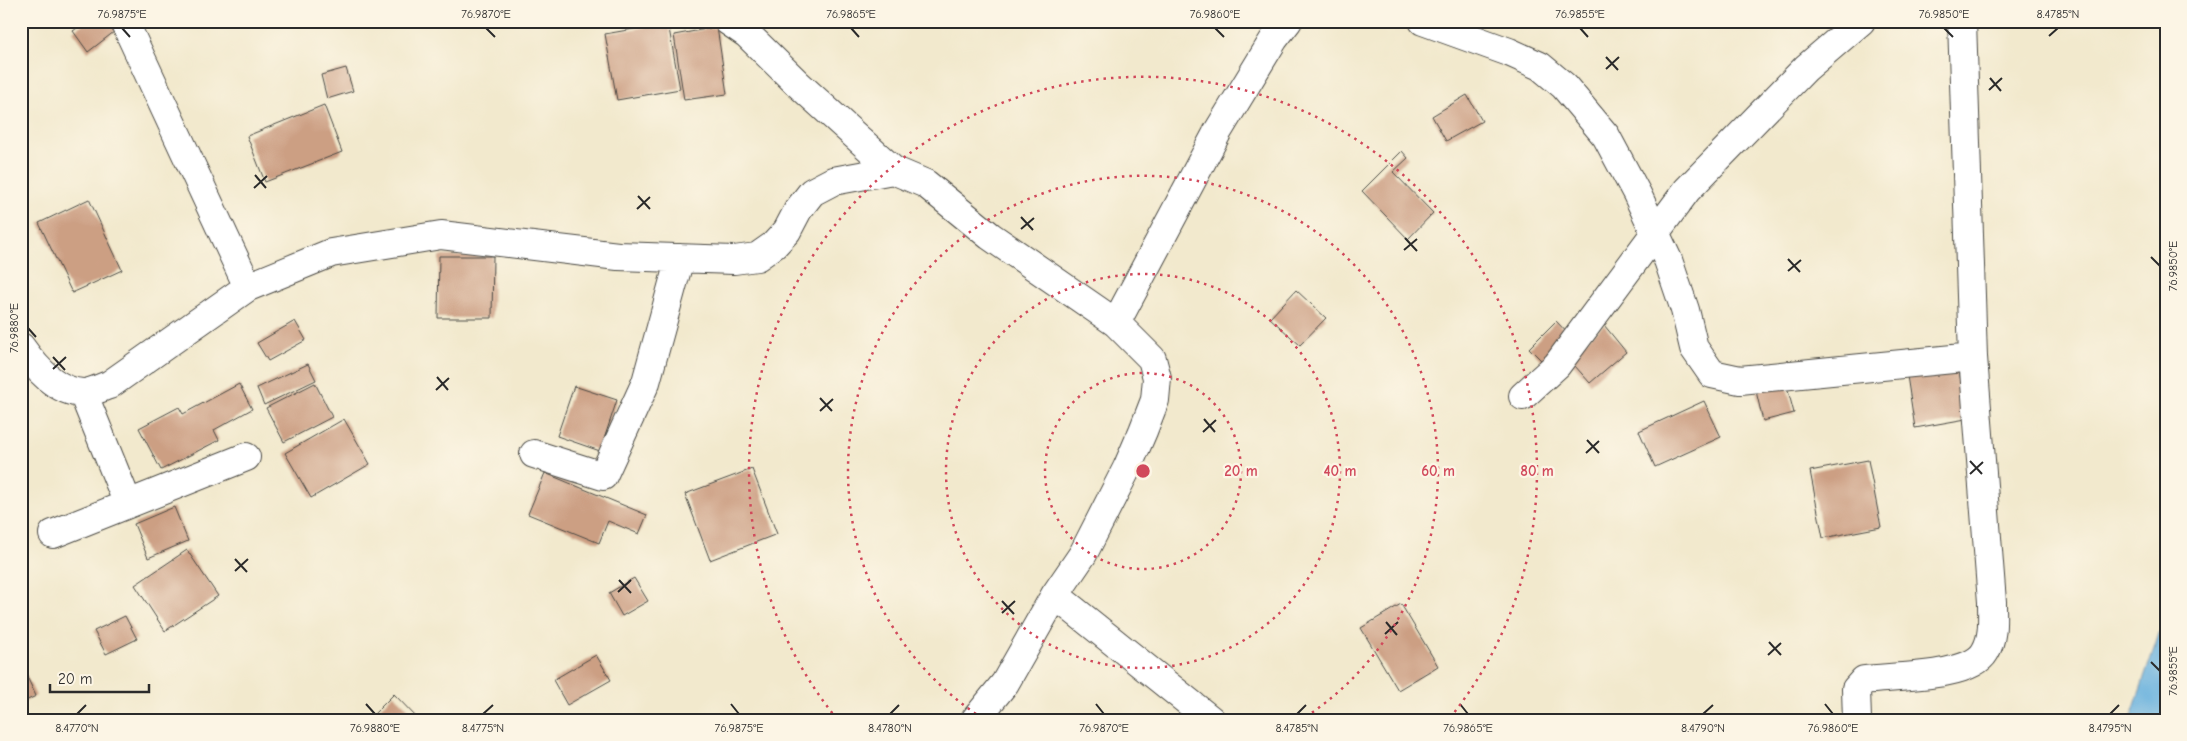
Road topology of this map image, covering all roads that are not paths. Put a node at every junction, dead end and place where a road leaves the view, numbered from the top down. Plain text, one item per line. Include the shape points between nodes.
1 (124, 21) edge
2 (728, 21) edge
3 (1288, 21) edge
4 (1423, 21) edge
5 (1861, 21) edge
6 (1962, 21) edge
7 (893, 170) junction
8 (1655, 232) junction
9 (680, 258) junction
10 (248, 287) junction
11 (1116, 323) junction
12 (21, 347) edge
13 (1973, 357) junction
14 (83, 393) junction
15 (1523, 396) dead end
16 (534, 454) dead end
17 (246, 458) dead end
18 (128, 504) junction
19 (53, 534) dead end
20 (1055, 596) junction
21 (975, 720) edge
22 (1211, 720) edge
23 (1857, 720) edge

1 - 10 street
2 - 7 street via 747,34
3 - 11 street via 1218,131
4 - 8 street via 1540,66 1564,86 1606,136
5 - 8 street via 1792,81 1687,190
6 - 13 street
7 - 9 street via 833,181 812,192 788,231 757,256 734,260
7 - 11 street via 926,184 990,236
8 - 13 street via 1685,310 1694,348 1712,374 1740,380
8 - 15 street via 1556,365
9 - 10 street via 618,256 441,235 331,253
9 - 16 street via 646,382 603,476
10 - 14 street via 109,385
11 - 20 street via 1152,358 1157,378 1155,400 1127,468 1083,554
12 - 14 street via 34,366 60,386
13 - 23 street via 1992,602 1991,634 1985,652 1974,663 1956,669 1864,680 1856,689
14 - 18 street
17 - 18 street
18 - 19 street
20 - 21 street via 1005,683
20 - 22 street

